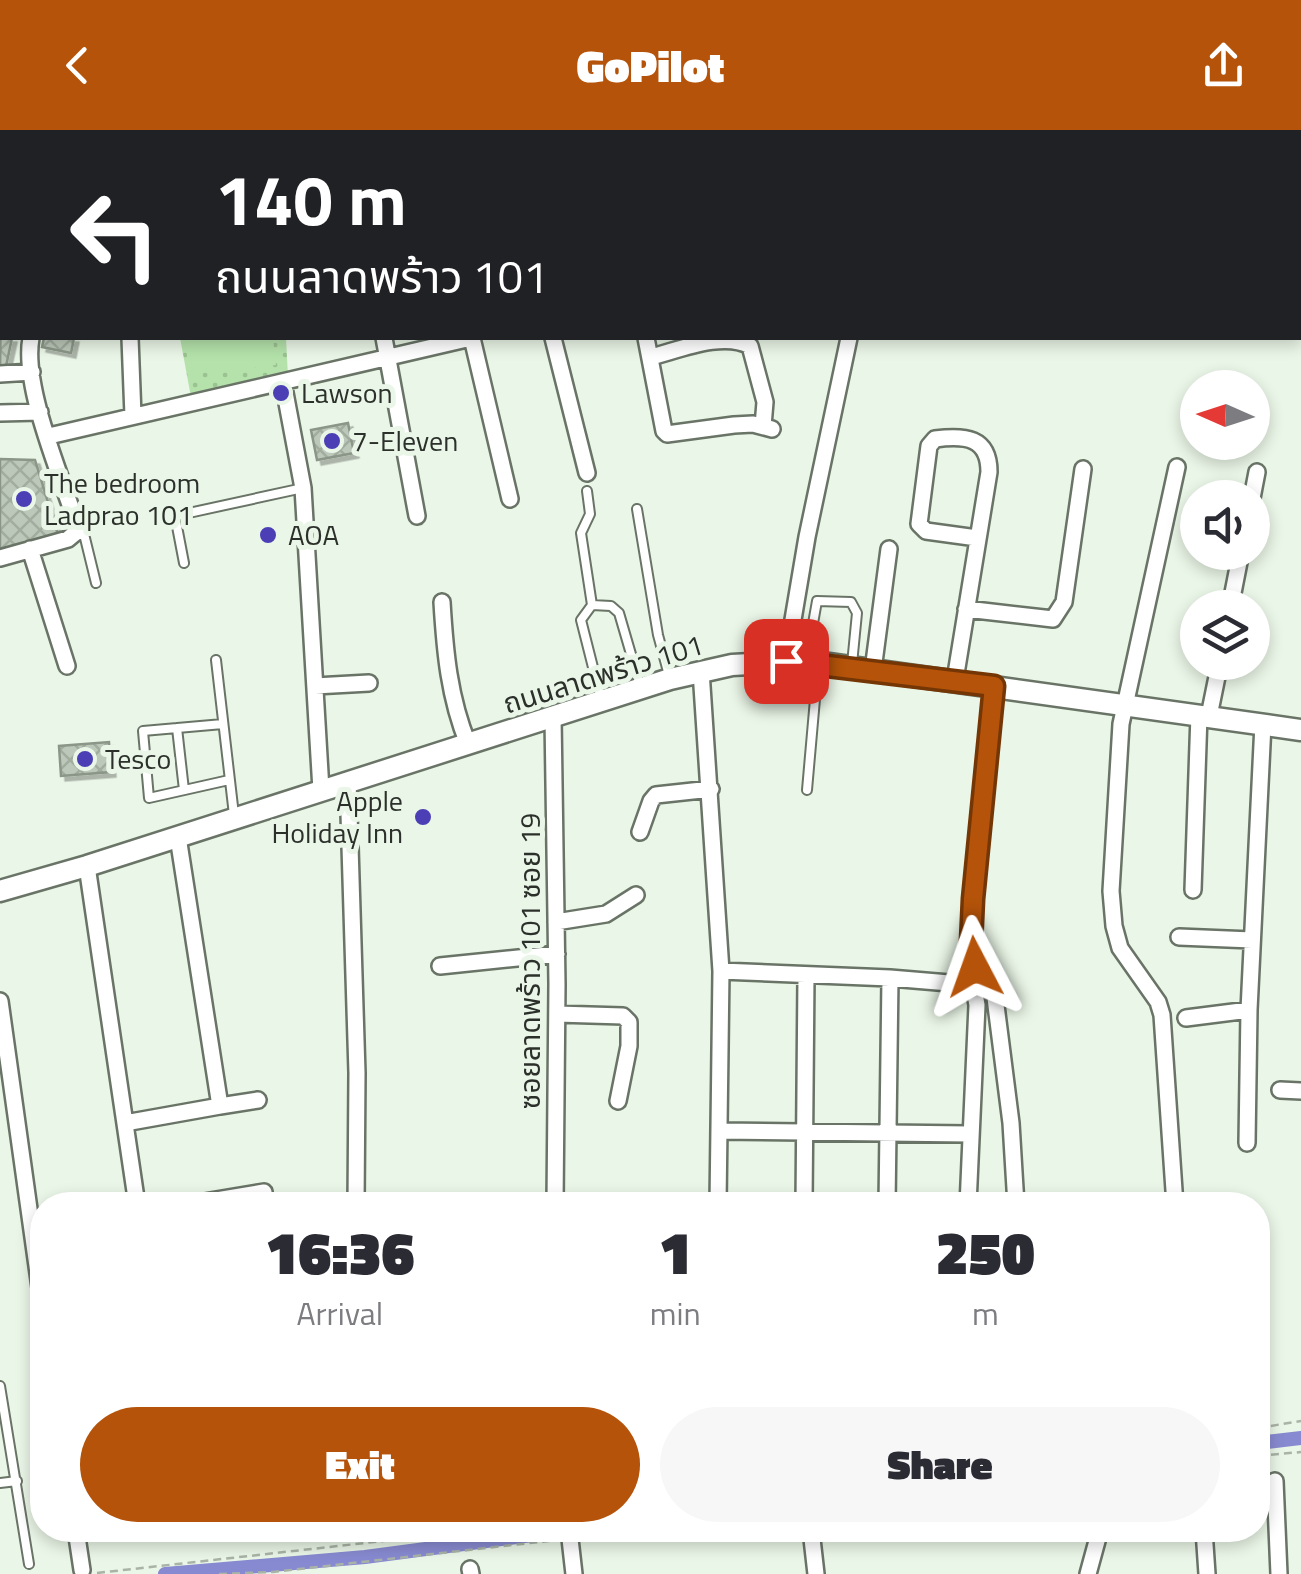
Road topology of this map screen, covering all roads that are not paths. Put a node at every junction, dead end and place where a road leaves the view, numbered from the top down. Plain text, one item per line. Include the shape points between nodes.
1 (31, 340) edge
2 (130, 340) edge
3 (384, 340) edge
4 (462, 340) edge
5 (472, 340) edge
6 (554, 340) edge
7 (647, 340) edge
8 (848, 340) edge
9 (385, 356) junction
10 (651, 357) junction
11 (32, 372) junction
12 (0, 374) edge
13 (283, 382) junction
14 (40, 412) junction
15 (0, 413) edge
16 (134, 416) junction
17 (49, 436) junction
18 (1177, 467) dead end
19 (1082, 468) dead end
20 (1257, 472) dead end
21 (587, 473) dead end
22 (1255, 480) edge
23 (303, 488) junction
24 (587, 491) dead end
25 (510, 499) dead end
26 (637, 509) dead end
27 (417, 516) dead end
28 (70, 537) junction
29 (977, 538) junction
30 (889, 549) dead end
31 (30, 550) junction
32 (0, 558) edge
33 (184, 563) dead end
34 (96, 584) dead end
35 (442, 602) dead end
36 (592, 606) junction
37 (966, 610) junction
38 (216, 660) dead end
39 (803, 662) junction
40 (67, 666) dead end
41 (862, 668) junction
42 (700, 671) junction
43 (670, 679) junction
44 (955, 680) junction
45 (1215, 680) edge
46 (369, 682) dead end
47 (315, 686) junction
48 (994, 686) junction
49 (641, 689) junction
50 (601, 702) junction
51 (1124, 704) junction
52 (1204, 716) junction
53 (553, 717) junction
54 (223, 724) junction
55 (1263, 724) junction
56 (177, 728) junction
57 (1301, 730) edge
58 (468, 744) junction
59 (229, 780) junction
60 (348, 781) junction
61 (711, 789) junction
62 (184, 790) junction
63 (320, 790) junction
64 (807, 790) dead end
65 (234, 819) junction
66 (640, 832) dead end
67 (178, 837) junction
68 (87, 866) junction
69 (1193, 890) dead end
70 (0, 891) edge
71 (636, 895) dead end
72 (556, 922) junction
73 (1179, 937) dead end
74 (1252, 940) junction
75 (557, 954) junction
76 (440, 966) dead end
77 (721, 972) junction
78 (806, 975) junction
79 (890, 978) junction
80 (0, 1000) edge
81 (1249, 1010) junction
82 (557, 1014) junction
83 (1186, 1018) dead end
84 (1280, 1090) dead end
85 (1301, 1091) edge
86 (258, 1100) dead end
87 (618, 1101) dead end
88 (220, 1106) junction
89 (125, 1123) junction
90 (719, 1131) junction
91 (805, 1131) junction
92 (888, 1131) junction
93 (969, 1134) junction
94 (1247, 1142) dead end
95 (134, 1192) edge
96 (356, 1192) edge
97 (555, 1192) edge
98 (718, 1192) edge
99 (804, 1192) edge
100 (886, 1192) edge
101 (968, 1192) edge
102 (1015, 1192) edge
103 (1173, 1192) edge
104 (30, 1216) edge
105 (0, 1386) edge
106 (1, 1395) edge
107 (16, 1481) junction
108 (1275, 1481) dead end
109 (0, 1483) edge
110 (79, 1542) edge
111 (571, 1542) edge
112 (812, 1542) edge
113 (1097, 1542) edge
114 (1205, 1542) edge
115 (29, 1564) dead end
116 (87, 1572) edge
117 (574, 1574) edge
118 (816, 1574) edge
119 (1088, 1574) edge
120 (1207, 1574) edge
121 (1280, 1574) edge

1 - 11 street
2 - 16 street
3 - 9 street
4 - 9 street
5 - 25 street
6 - 21 street
7 - 10 street
8 - 39 street via 807,537
9 - 13 street
9 - 27 street
10 - 10 street via 667,434 768,427 750,346 742,341
11 - 12 street
11 - 14 street
13 - 16 street
13 - 23 street
14 - 15 street
14 - 17 street
16 - 17 street
17 - 28 street via 76,525
18 - 51 street
19 - 37 street via 1064,602 1054,620
20 - 22 street
23 - 33 lane via 174,516
23 - 47 street
24 - 36 lane via 590,514 581,534
26 - 43 lane
28 - 31 street
28 - 34 lane via 84,534
29 - 29 street via 989,455 975,442 935,439 919,524 926,532
29 - 37 street
30 - 41 street
31 - 32 street
31 - 40 street
35 - 58 street via 448,679
36 - 49 lane via 619,613
36 - 50 lane via 581,620
37 - 44 street
38 - 54 lane
39 - 41 street, ถนนลาดพร้าว 101
39 - 41 lane via 817,601 840,600 858,613
39 - 42 street, ถนนลาดพร้าว 101
39 - 64 lane
41 - 44 street, ถนนลาดพร้าว 101
42 - 43 street, ถนนลาดพร้าว 101
42 - 61 street
43 - 49 street, ถนนลาดพร้าว 101
44 - 48 street, ถนนลาดพร้าว 101
45 - 52 street
46 - 47 street
47 - 63 street
48 - 51 street, ถนนลาดพร้าว 101
48 - 102 street via 970,964 992,974
49 - 50 street, ถนนลาดพร้าว 101
50 - 53 street, ถนนลาดพร้าว 101
51 - 52 street, ถนนลาดพร้าว 101
51 - 103 street via 1114,926 1120,948 1162,1015
52 - 55 street, ถนนลาดพร้าว 101
52 - 69 street
53 - 58 street, ถนนลาดพร้าว 101
53 - 72 street, ซอยลาดพร้าว 101 ซอย 19
54 - 56 lane
54 - 59 lane
55 - 57 street, ถนนลาดพร้าว 101
55 - 74 street
56 - 62 lane
56 - 62 lane via 142,731 149,798
58 - 60 street, ถนนลาดพร้าว 101
59 - 62 lane
59 - 65 lane
60 - 63 street, ถนนลาดพร้าว 101
60 - 96 street
61 - 66 street via 656,795
61 - 77 street
63 - 65 street, ถนนลาดพร้าว 101
65 - 67 street, ถนนลาดพร้าว 101
67 - 68 street, ถนนลาดพร้าว 101
67 - 88 street
68 - 70 street, ถนนลาดพร้าว 101
68 - 89 street
71 - 72 street via 606,914
72 - 75 street, ซอยลาดพร้าว 101 ซอย 19
73 - 74 street
74 - 81 street
75 - 76 street
75 - 82 street, ซอยลาดพร้าว 101 ซอย 19
77 - 78 street
77 - 90 street
78 - 79 street
78 - 91 street
79 - 92 street
79 - 93 street via 974,989
80 - 104 street
81 - 83 street
81 - 94 street
82 - 87 street via 623,1016 629,1022
82 - 97 street, ซอยลาดพร้าว 101 ซอย 19
84 - 85 street
86 - 88 street
88 - 89 street
89 - 95 street
90 - 91 street
90 - 98 street
91 - 92 street
91 - 99 street
92 - 93 street
92 - 100 street
93 - 101 street
105 - 106 lane
106 - 107 lane
107 - 109 lane
107 - 115 lane
108 - 121 street
110 - 116 street
111 - 117 street
112 - 118 street
113 - 119 street
114 - 120 street

